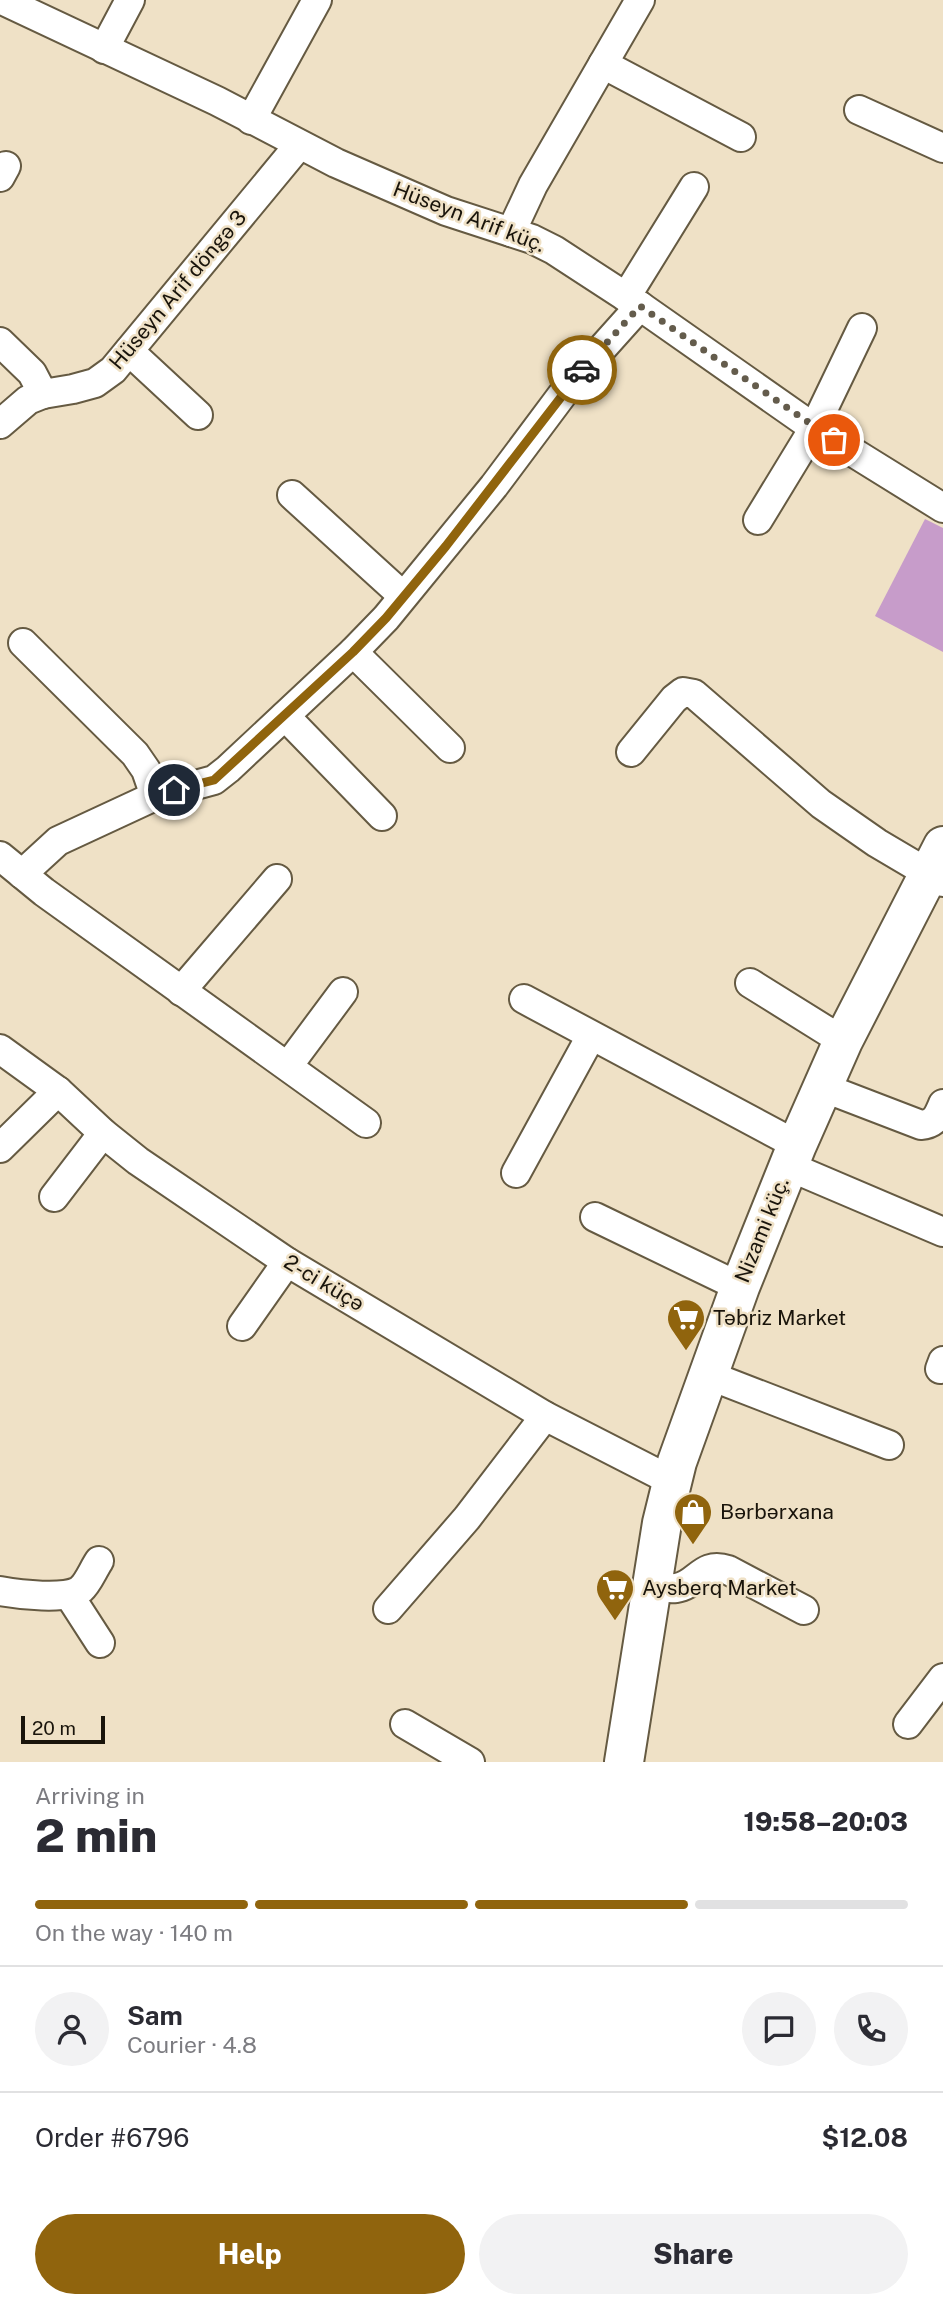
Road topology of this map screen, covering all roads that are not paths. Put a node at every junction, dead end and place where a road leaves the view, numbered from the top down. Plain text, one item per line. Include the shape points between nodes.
1 (2, 0) edge
2 (130, 0) edge
3 (317, 0) edge
4 (640, 0) edge
5 (104, 49) junction
6 (603, 64) junction
7 (859, 110) dead end
8 (251, 120) junction
9 (741, 137) dead end
10 (299, 145) junction
11 (943, 148) edge
12 (694, 187) dead end
13 (511, 232) junction
14 (633, 301) junction
15 (862, 328) dead end
16 (0, 342) edge
17 (129, 351) junction
18 (43, 394) junction
19 (198, 415) dead end
20 (0, 424) edge
21 (814, 428) junction
22 (292, 495) dead end
23 (943, 508) edge
24 (758, 520) dead end
25 (403, 596) junction
26 (23, 643) dead end
27 (353, 652) junction
28 (285, 716) junction
29 (450, 748) dead end
30 (631, 752) dead end
31 (155, 796) junction
32 (382, 817) dead end
33 (0, 856) edge
34 (938, 868) edge
35 (22, 874) junction
36 (276, 879) dead end
37 (750, 983) dead end
38 (181, 991) junction
39 (343, 992) dead end
40 (524, 999) dead end
41 (591, 1036) junction
42 (843, 1041) junction
43 (0, 1049) edge
44 (288, 1066) junction
45 (822, 1087) junction
46 (58, 1091) junction
47 (943, 1104) edge
48 (366, 1123) dead end
49 (103, 1133) junction
50 (0, 1148) edge
51 (792, 1155) junction
52 (516, 1173) dead end
53 (54, 1196) dead end
54 (595, 1217) dead end
55 (943, 1232) edge
56 (287, 1262) junction
57 (740, 1287) junction
58 (242, 1326) dead end
59 (708, 1375) junction
60 (545, 1416) junction
61 (889, 1445) dead end
62 (672, 1481) junction
63 (99, 1561) dead end
64 (652, 1586) junction
65 (0, 1591) edge
66 (69, 1595) junction
67 (388, 1609) dead end
68 (804, 1610) dead end
69 (100, 1643) dead end
70 (943, 1678) edge
71 (405, 1724) dead end
72 (908, 1724) dead end
73 (470, 1762) edge
74 (624, 1762) edge

1 - 5 street, Hüseyn Arif küç.
2 - 5 street
3 - 8 street
4 - 6 street
5 - 8 street, Hüseyn Arif küç.
6 - 9 street
6 - 13 street
7 - 11 street
8 - 10 street, Hüseyn Arif küç.
10 - 13 street, Hüseyn Arif küç. via 446,211
10 - 17 street, Hüseyn Arif döngə 3
12 - 14 street
13 - 14 street, Hüseyn Arif küç. via 554,250
14 - 21 street, Hüseyn Arif küç.
14 - 25 street via 494,486
15 - 21 street
16 - 18 street via 32,373
17 - 18 street, Hüseyn Arif döngə 3 via 95,383
17 - 19 street
18 - 20 street, Hüseyn Arif döngə 3 via 28,400
21 - 23 street, Hüseyn Arif küç.
21 - 24 street
22 - 25 street
25 - 27 street
26 - 31 street via 135,754
27 - 28 street
27 - 29 street
28 - 31 street via 214,780
28 - 32 street
30 - 34 street via 674,699 683,692 694,694 821,804
31 - 35 street via 58,841
33 - 35 street
34 - 42 street, Nizami küç.
35 - 38 street
36 - 38 street
37 - 42 street
38 - 44 street
39 - 44 street
40 - 41 street
41 - 51 street
41 - 52 street
42 - 45 street, Nizami küç.
43 - 46 street, 2-ci küçə
44 - 48 street
45 - 47 street via 921,1125 937,1119
45 - 51 street, Nizami küç.
46 - 49 street, 2-ci küçə
46 - 50 street
49 - 53 street
49 - 56 street, 2-ci küçə
51 - 55 street
51 - 57 street, Nizami küç.
54 - 57 street
56 - 58 street
56 - 60 street, 2-ci küçə
57 - 59 street, Nizami küç.
59 - 61 street
59 - 62 street, Nizami küç.
60 - 62 street, 2-ci küçə
60 - 67 street via 467,1518
62 - 64 street, Nizami küç.
63 - 66 street via 81,1589
64 - 68 street via 677,1588 718,1566
64 - 74 street, Nizami küç.
65 - 66 street
66 - 69 street
70 - 72 street
71 - 73 street

